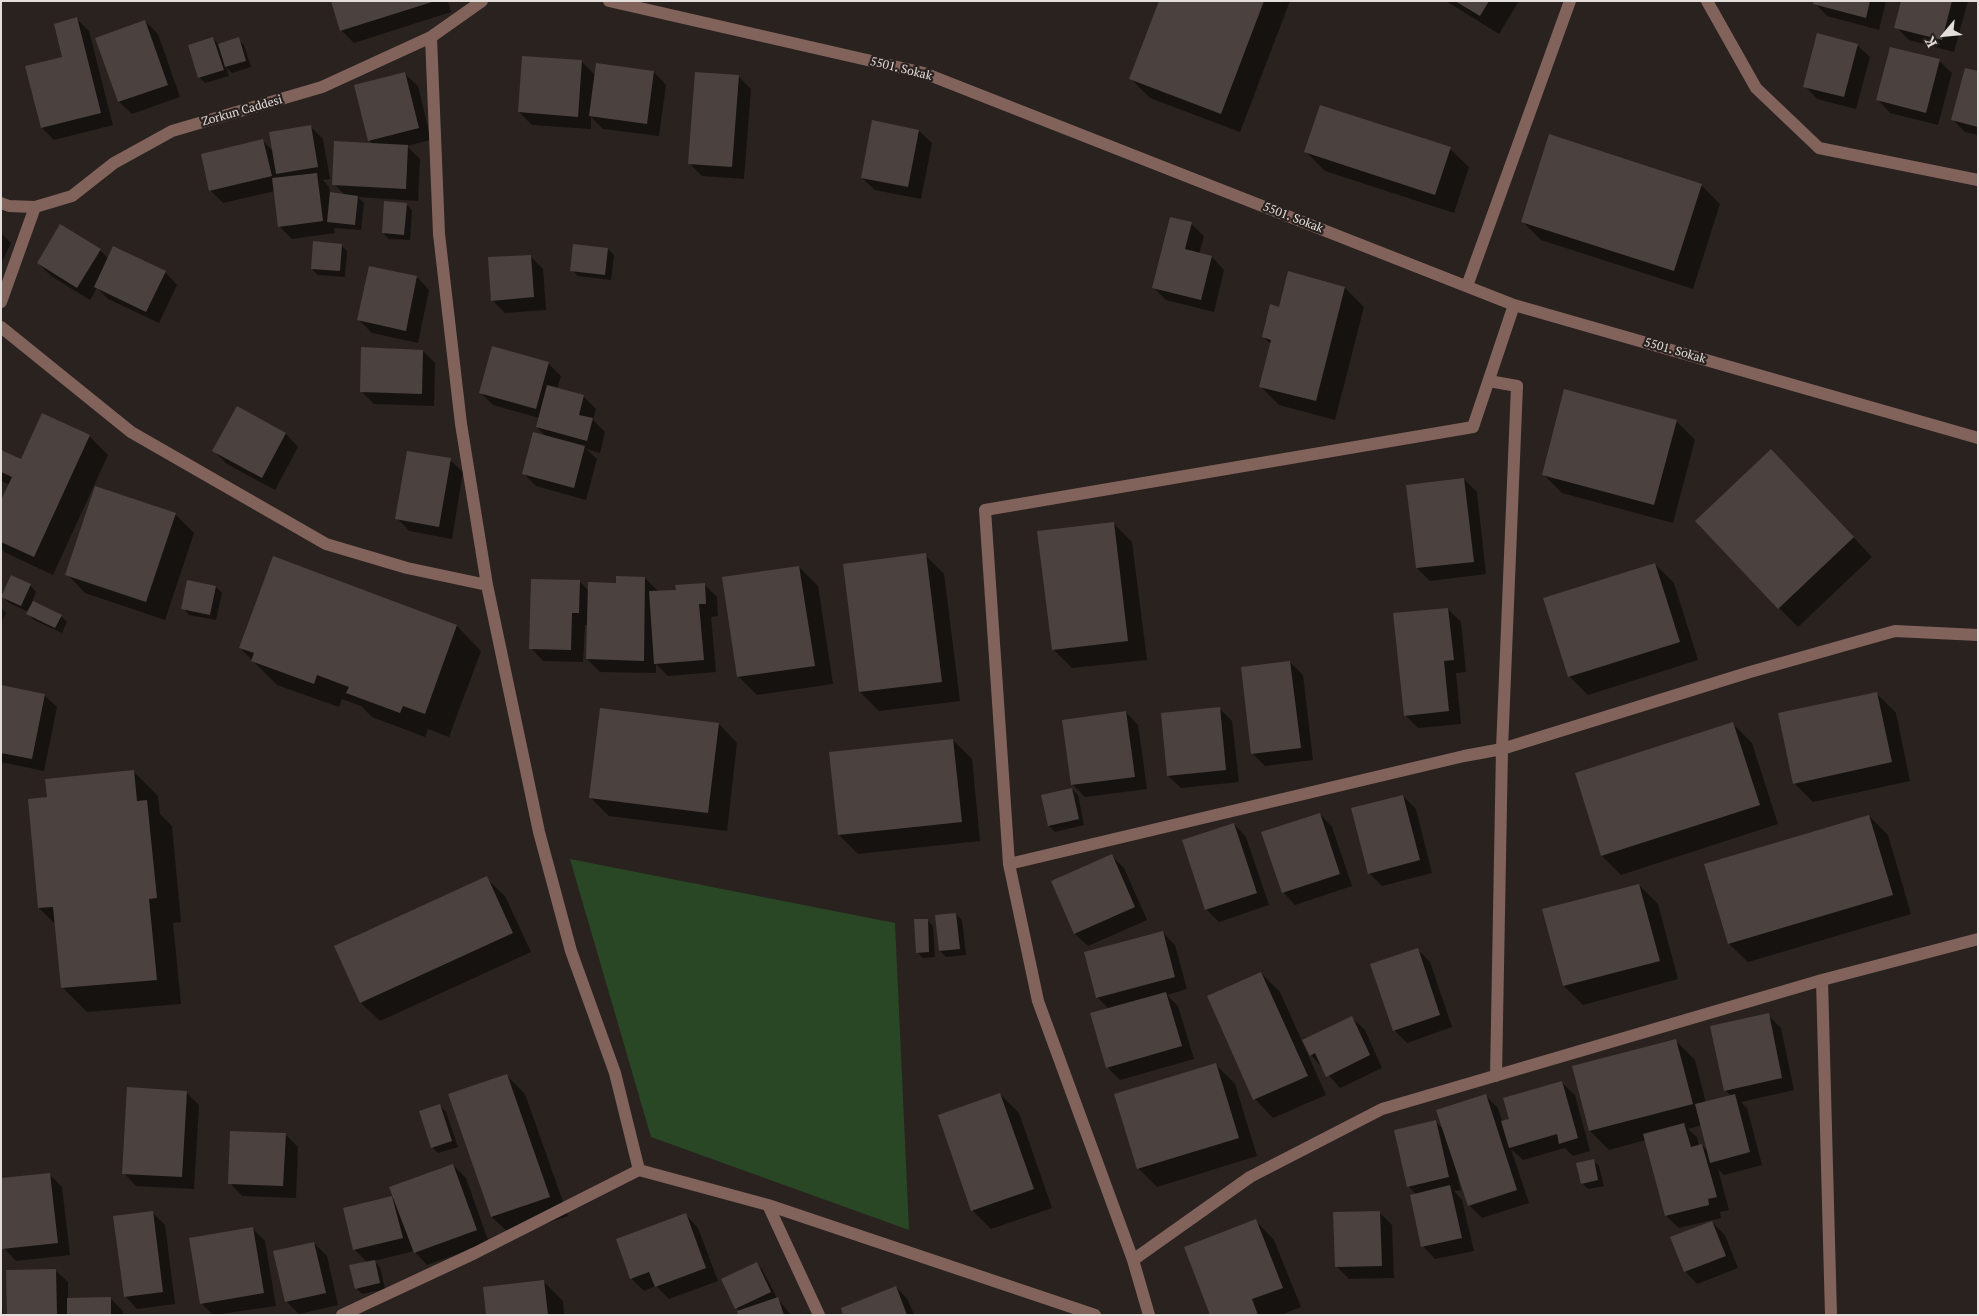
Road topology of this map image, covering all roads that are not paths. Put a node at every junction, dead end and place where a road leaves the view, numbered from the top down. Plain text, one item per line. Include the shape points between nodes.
1 (482, 1) edge
2 (609, 1) edge
3 (1570, 1) edge
4 (1707, 1) edge
5 (431, 37) junction
6 (1978, 180) edge
7 (1, 203) edge
8 (35, 207) junction
9 (1467, 286) junction
10 (1, 302) edge
11 (1514, 306) junction
12 (1, 327) edge
13 (1489, 381) junction
14 (1978, 438) edge
15 (487, 585) junction
16 (1978, 634) edge
17 (1502, 749) junction
18 (1009, 864) junction
19 (1978, 939) edge
20 (1822, 980) junction
21 (1496, 1076) junction
22 (639, 1170) junction
23 (768, 1205) junction
24 (1133, 1260) junction
25 (342, 1315) edge
26 (820, 1315) edge
27 (1095, 1315) edge
28 (1149, 1315) edge
29 (1832, 1315) edge

1 - 5 street, Zorkun Caddesi
2 - 9 street, 5501. Sokak via 924,73
3 - 9 street
4 - 6 street via 1756,88 1819,148
5 - 8 street, Zorkun Caddesi via 322,87 172,131 114,163 72,196
5 - 15 street via 439,234 461,424
7 - 8 street, Zorkun Caddesi
8 - 10 street
9 - 11 street, 5501. Sokak
11 - 13 street
11 - 14 street, 5501. Sokak
12 - 15 street via 131,432 326,544 407,568
13 - 17 street via 1517,386
13 - 18 street via 1473,427 986,510
15 - 22 street via 554,890 571,951 614,1073
16 - 17 street via 1896,631 1750,672
17 - 18 street
17 - 21 street
18 - 24 street via 1038,1001
19 - 20 street
20 - 21 street
20 - 29 street
21 - 24 street via 1382,1109 1250,1177
22 - 23 street
22 - 25 street via 475,1253
23 - 26 street
23 - 27 street
24 - 28 street

